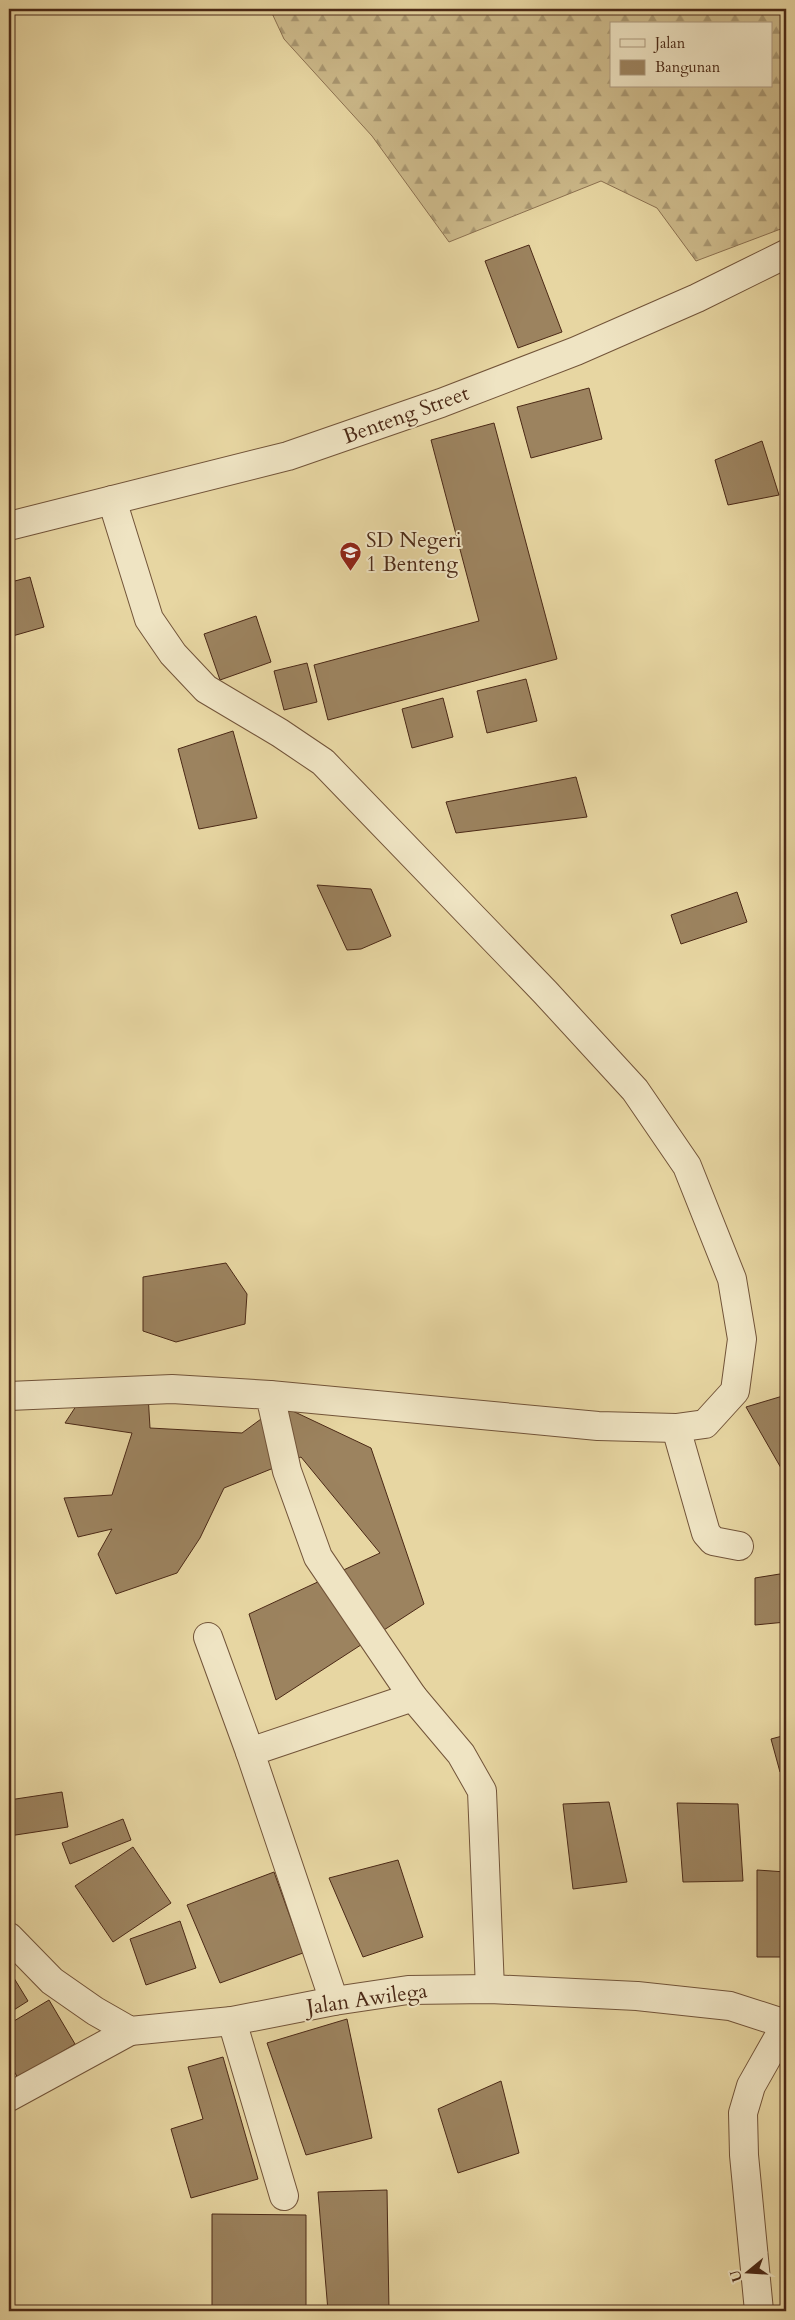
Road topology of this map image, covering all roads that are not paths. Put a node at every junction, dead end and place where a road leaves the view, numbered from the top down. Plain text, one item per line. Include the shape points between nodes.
1 (786, 254) edge
2 (112, 500) junction
3 (9, 526) edge
4 (270, 1394) junction
5 (9, 1396) edge
6 (676, 1428) junction
7 (739, 1546) dead end
8 (208, 1637) dead end
9 (413, 1698) junction
10 (250, 1752) junction
11 (9, 1937) edge
12 (490, 1989) junction
13 (334, 2001) junction
14 (232, 2021) junction
15 (786, 2024) edge
16 (130, 2031) junction
17 (9, 2097) edge
18 (284, 2196) dead end
19 (759, 2311) edge

1 - 2 street, Benteng Street via 576,351 442,403 288,456
2 - 3 street, Benteng Street
2 - 6 street via 149,619 173,654 206,689 323,762 635,1090 687,1166 732,1279 742,1339 735,1391 705,1424
4 - 5 street via 172,1389
4 - 6 street via 598,1426
4 - 9 street via 287,1471 318,1558
6 - 7 street via 706,1533 713,1541
8 - 10 street
9 - 10 street
9 - 12 street via 461,1754 482,1791
10 - 13 street
11 - 16 street via 52,1981
12 - 13 street, Jalan Awilega via 408,1990
12 - 15 street, Jalan Awilega via 637,1996 720,2005
13 - 14 street, Jalan Awilega
14 - 16 street, Jalan Awilega
14 - 18 street
15 - 19 street via 750,2086 743,2113
16 - 17 street

